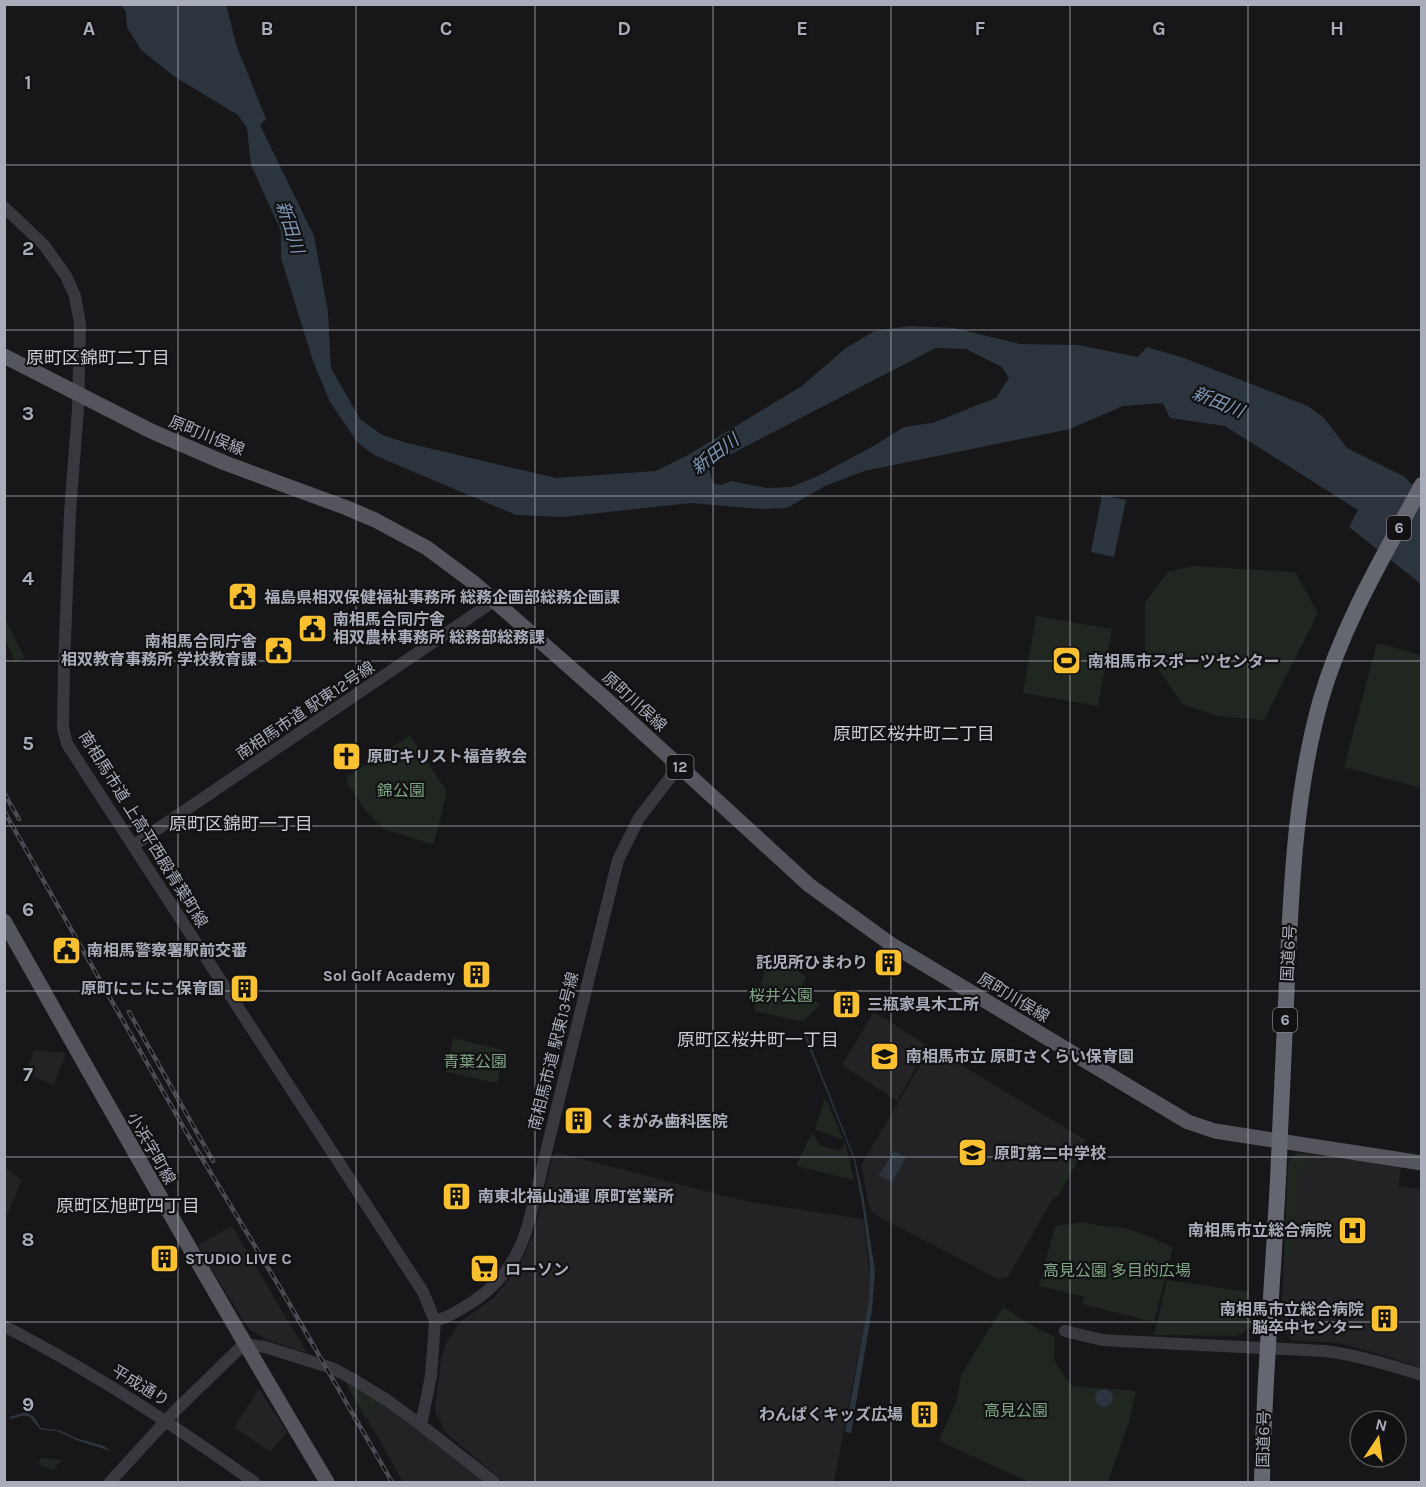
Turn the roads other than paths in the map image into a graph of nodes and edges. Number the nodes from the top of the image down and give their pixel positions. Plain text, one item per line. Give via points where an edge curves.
1 (4, 207) edge
2 (4, 356) edge
3 (79, 395) junction
4 (1422, 485) edge
5 (494, 601) junction
6 (679, 766) junction
7 (134, 845) junction
8 (4, 921) edge
9 (1280, 1142) junction
10 (1422, 1163) edge
11 (435, 1321) junction
12 (4, 1326) edge
13 (1065, 1331) dead end
14 (244, 1344) junction
15 (1268, 1348) junction
16 (1422, 1375) edge
17 (167, 1420) junction
18 (422, 1425) junction
19 (110, 1482) edge
20 (254, 1482) edge
21 (327, 1482) edge
22 (494, 1482) edge
23 (1262, 1482) edge

1 - 3 street, 南相馬市道 上高平西殿青葉町線 via 51,254 75,296 80,324
2 - 3 main road, 原町川俣線 / 12
3 - 5 main road, 原町川俣線 / 12 via 197,452 375,520 427,548
3 - 7 street, 南相馬市道 上高平西殿青葉町線 via 70,512 63,728 67,744
4 - 9 highway, 国道6号 / 6 via 1353,617 1332,667 1312,733 1300,796 1290,906
5 - 6 main road, 原町川俣線 / 12
5 - 7 street, 南相馬市道 駅東12号線
6 - 9 main road, 原町川俣線 / 12 via 809,885 892,945 1188,1122 1215,1131
6 - 11 street, 南相馬市道 駅東13号線 via 639,818 618,860 518,1254 483,1295
7 - 11 street, 南相馬市道 上高平西殿青葉町線 via 423,1292
8 - 14 main road, 小浜字町線
9 - 10 main road, 原町川俣線
9 - 15 highway, 国道6号 / 6
11 - 18 street, 南相馬市道 上高平西殿青葉町線
12 - 17 street, 平成通り
13 - 15 street via 1102,1340
14 - 17 street
14 - 18 street via 266,1347 339,1371
14 - 21 main road, 小浜字町線
15 - 16 street via 1350,1354
15 - 23 highway, 国道6号 / 6
17 - 19 street
17 - 20 street, 平成通り
18 - 22 street

